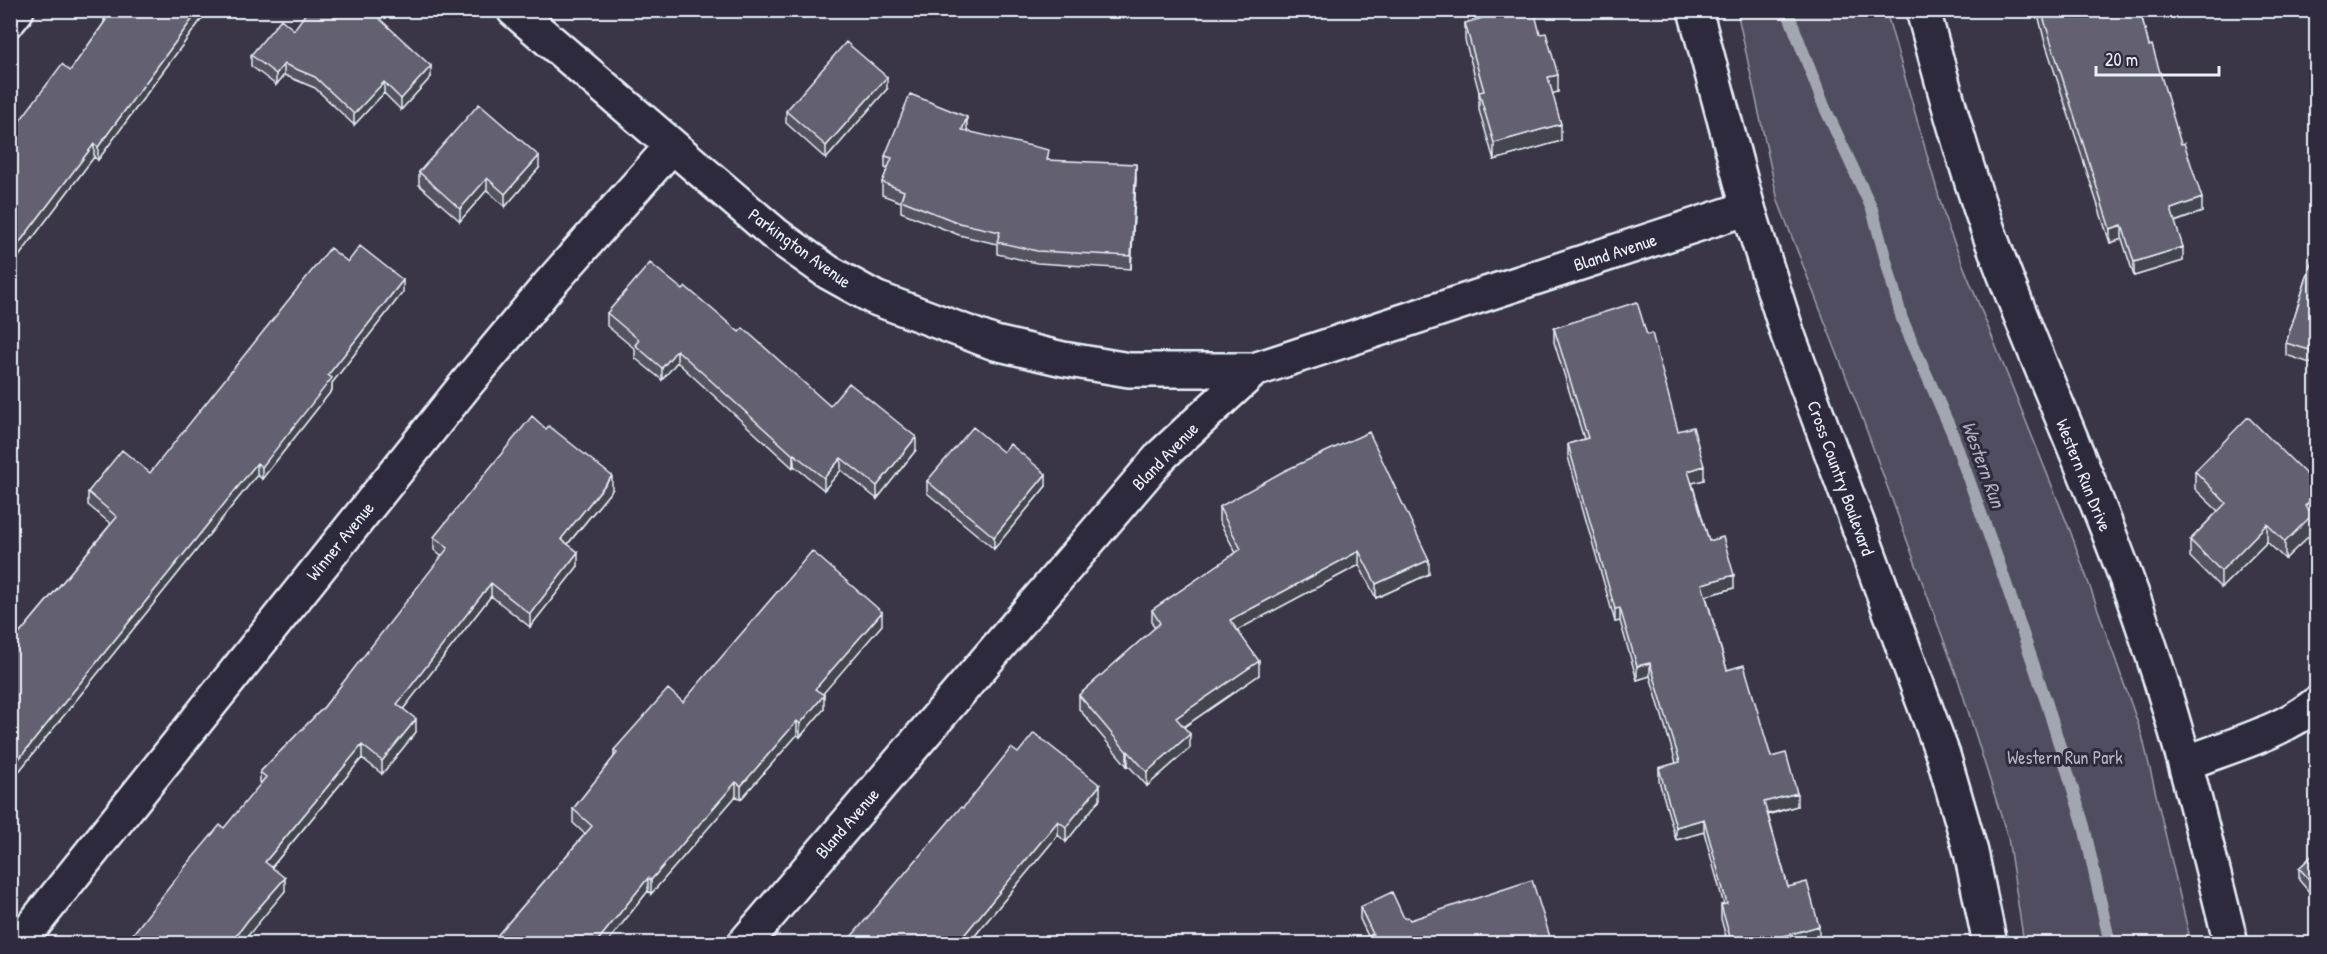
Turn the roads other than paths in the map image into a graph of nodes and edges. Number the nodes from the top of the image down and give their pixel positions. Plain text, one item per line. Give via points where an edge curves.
1 (17, 10) edge
2 (514, 10) edge
3 (1695, 10) edge
4 (1923, 10) edge
5 (10, 19) edge
6 (672, 146) junction
7 (1748, 208) junction
8 (1254, 370) junction
9 (2316, 704) edge
10 (2186, 763) junction
11 (18, 944) edge
12 (744, 944) edge
13 (1990, 944) edge
14 (2231, 944) edge

1 - 5 street
2 - 6 street, Parkington Avenue
3 - 7 street, Cross Country Boulevard
4 - 10 street, Western Run Drive via 1988,231 2106,524 2152,651
6 - 8 street, Parkington Avenue via 776,235 828,272 875,298 928,320 995,343 1129,370
6 - 11 street, Winner Avenue via 467,383
7 - 8 street, Bland Avenue
7 - 13 street, Cross Country Boulevard via 1788,335 1943,755 1971,852
8 - 12 street, Bland Avenue via 1162,455
9 - 10 street via 2263,733
10 - 14 street, Western Run Drive

